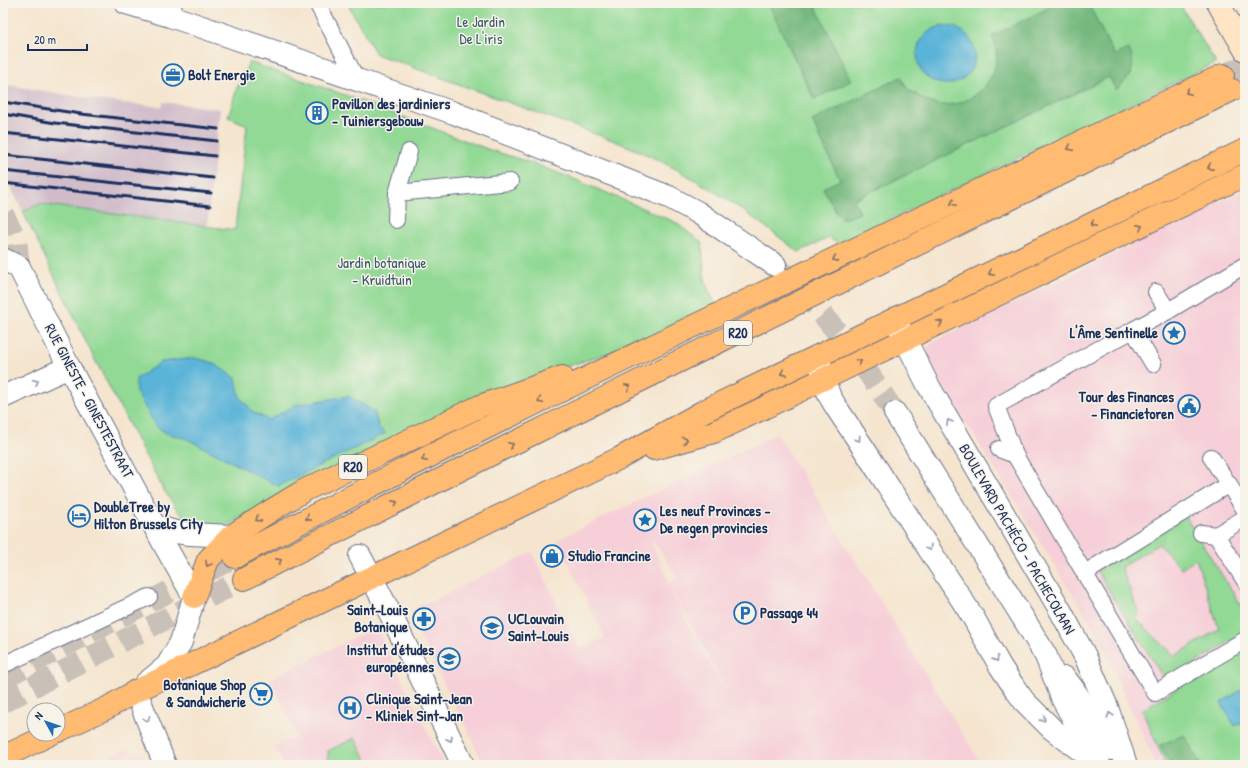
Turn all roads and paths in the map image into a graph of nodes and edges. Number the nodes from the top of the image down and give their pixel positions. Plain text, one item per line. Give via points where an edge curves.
1 (126, 3) edge
2 (317, 3) edge
3 (1218, 3) edge
4 (1245, 50) edge
5 (357, 80) junction
6 (1245, 150) edge
7 (410, 152) dead end
8 (1245, 175) edge
9 (510, 182) dead end
10 (397, 193) junction
11 (396, 220) dead end
12 (11, 263) tunnel mouth
13 (775, 265) tunnel mouth
14 (1245, 265) edge
15 (1158, 292) dead end
16 (1168, 311) junction
17 (895, 319) junction
18 (1133, 330) junction
19 (905, 340) junction
20 (818, 356) junction
21 (1153, 364) dead end
22 (69, 367) junction
23 (824, 379) junction
24 (3, 397) edge
25 (895, 413) tunnel mouth
26 (999, 449) dead end
27 (1015, 455) junction
28 (1211, 457) dead end
29 (620, 458) junction
30 (1229, 484) junction
31 (1245, 510) edge
32 (1245, 518) edge
33 (155, 526) junction
34 (233, 546) junction
35 (360, 556) dead end
36 (1085, 573) junction
37 (371, 578) junction
38 (244, 579) tunnel mouth
39 (1245, 581) edge
40 (149, 597) dead end
41 (194, 597) junction
42 (1245, 640) edge
43 (181, 642) junction
44 (1046, 656) junction
45 (192, 664) junction
46 (3, 665) edge
47 (136, 691) junction
48 (66, 727) edge
49 (34, 742) edge
50 (161, 756) edge
51 (3, 757) edge
52 (463, 765) edge
53 (1099, 765) edge
54 (1123, 765) edge
55 (1126, 765) edge

1 - 5 street
2 - 5 street
3 - 4 main road
5 - 13 street via 454,113 669,197 697,212
6 -> 17 main road
7 - 10 street
19 -> 8 main road
9 - 10 street
10 - 11 street
12 - 22 street, RUE GINESTE - GINESTESTRAAT
14 - 16 street
15 - 16 street
16 - 18 street
17 - 19 street, BOULEVARD PACHÉCO - PACHECOLAAN
17 - 20 main road
18 - 21 street
18 - 27 street via 996,406
23 -> 19 main road
55 -> 19 street, BOULEVARD PACHÉCO - PACHECOLAAN via 1107,707 1085,656 934,397
20 - 23 street
20 -> 29 main road via 704,411
24 -> 22 street
22 - 33 street, RUE GINESTE - GINESTESTRAAT
29 -> 23 main road via 714,432
23 -> 53 street via 836,407 973,617 1000,666 1024,701 1052,729
25 - 44 street
26 - 27 street
27 - 36 street
28 - 30 street
29 - 37 main road
30 - 31 street
30 - 36 street
32 - 39 street via 1209,534
33 - 34 street
33 - 41 street, RUE GINESTE - GINESTESTRAAT
38 -> 34 main road, R20 via 1228,83 650,346 336,503
34 -> 41 main road, R20 via 208,560
35 - 37 street
36 - 42 street via 1155,692 1165,691
37 - 45 main road
37 -> 52 street
40 - 46 street
41 - 43 street
43 - 45 street
43 - 47 street via 167,666
44 - 53 street via 1063,700
44 - 54 street via 1074,690
45 - 47 main road
47 - 48 main road
47 -> 50 street
49 - 51 main road

